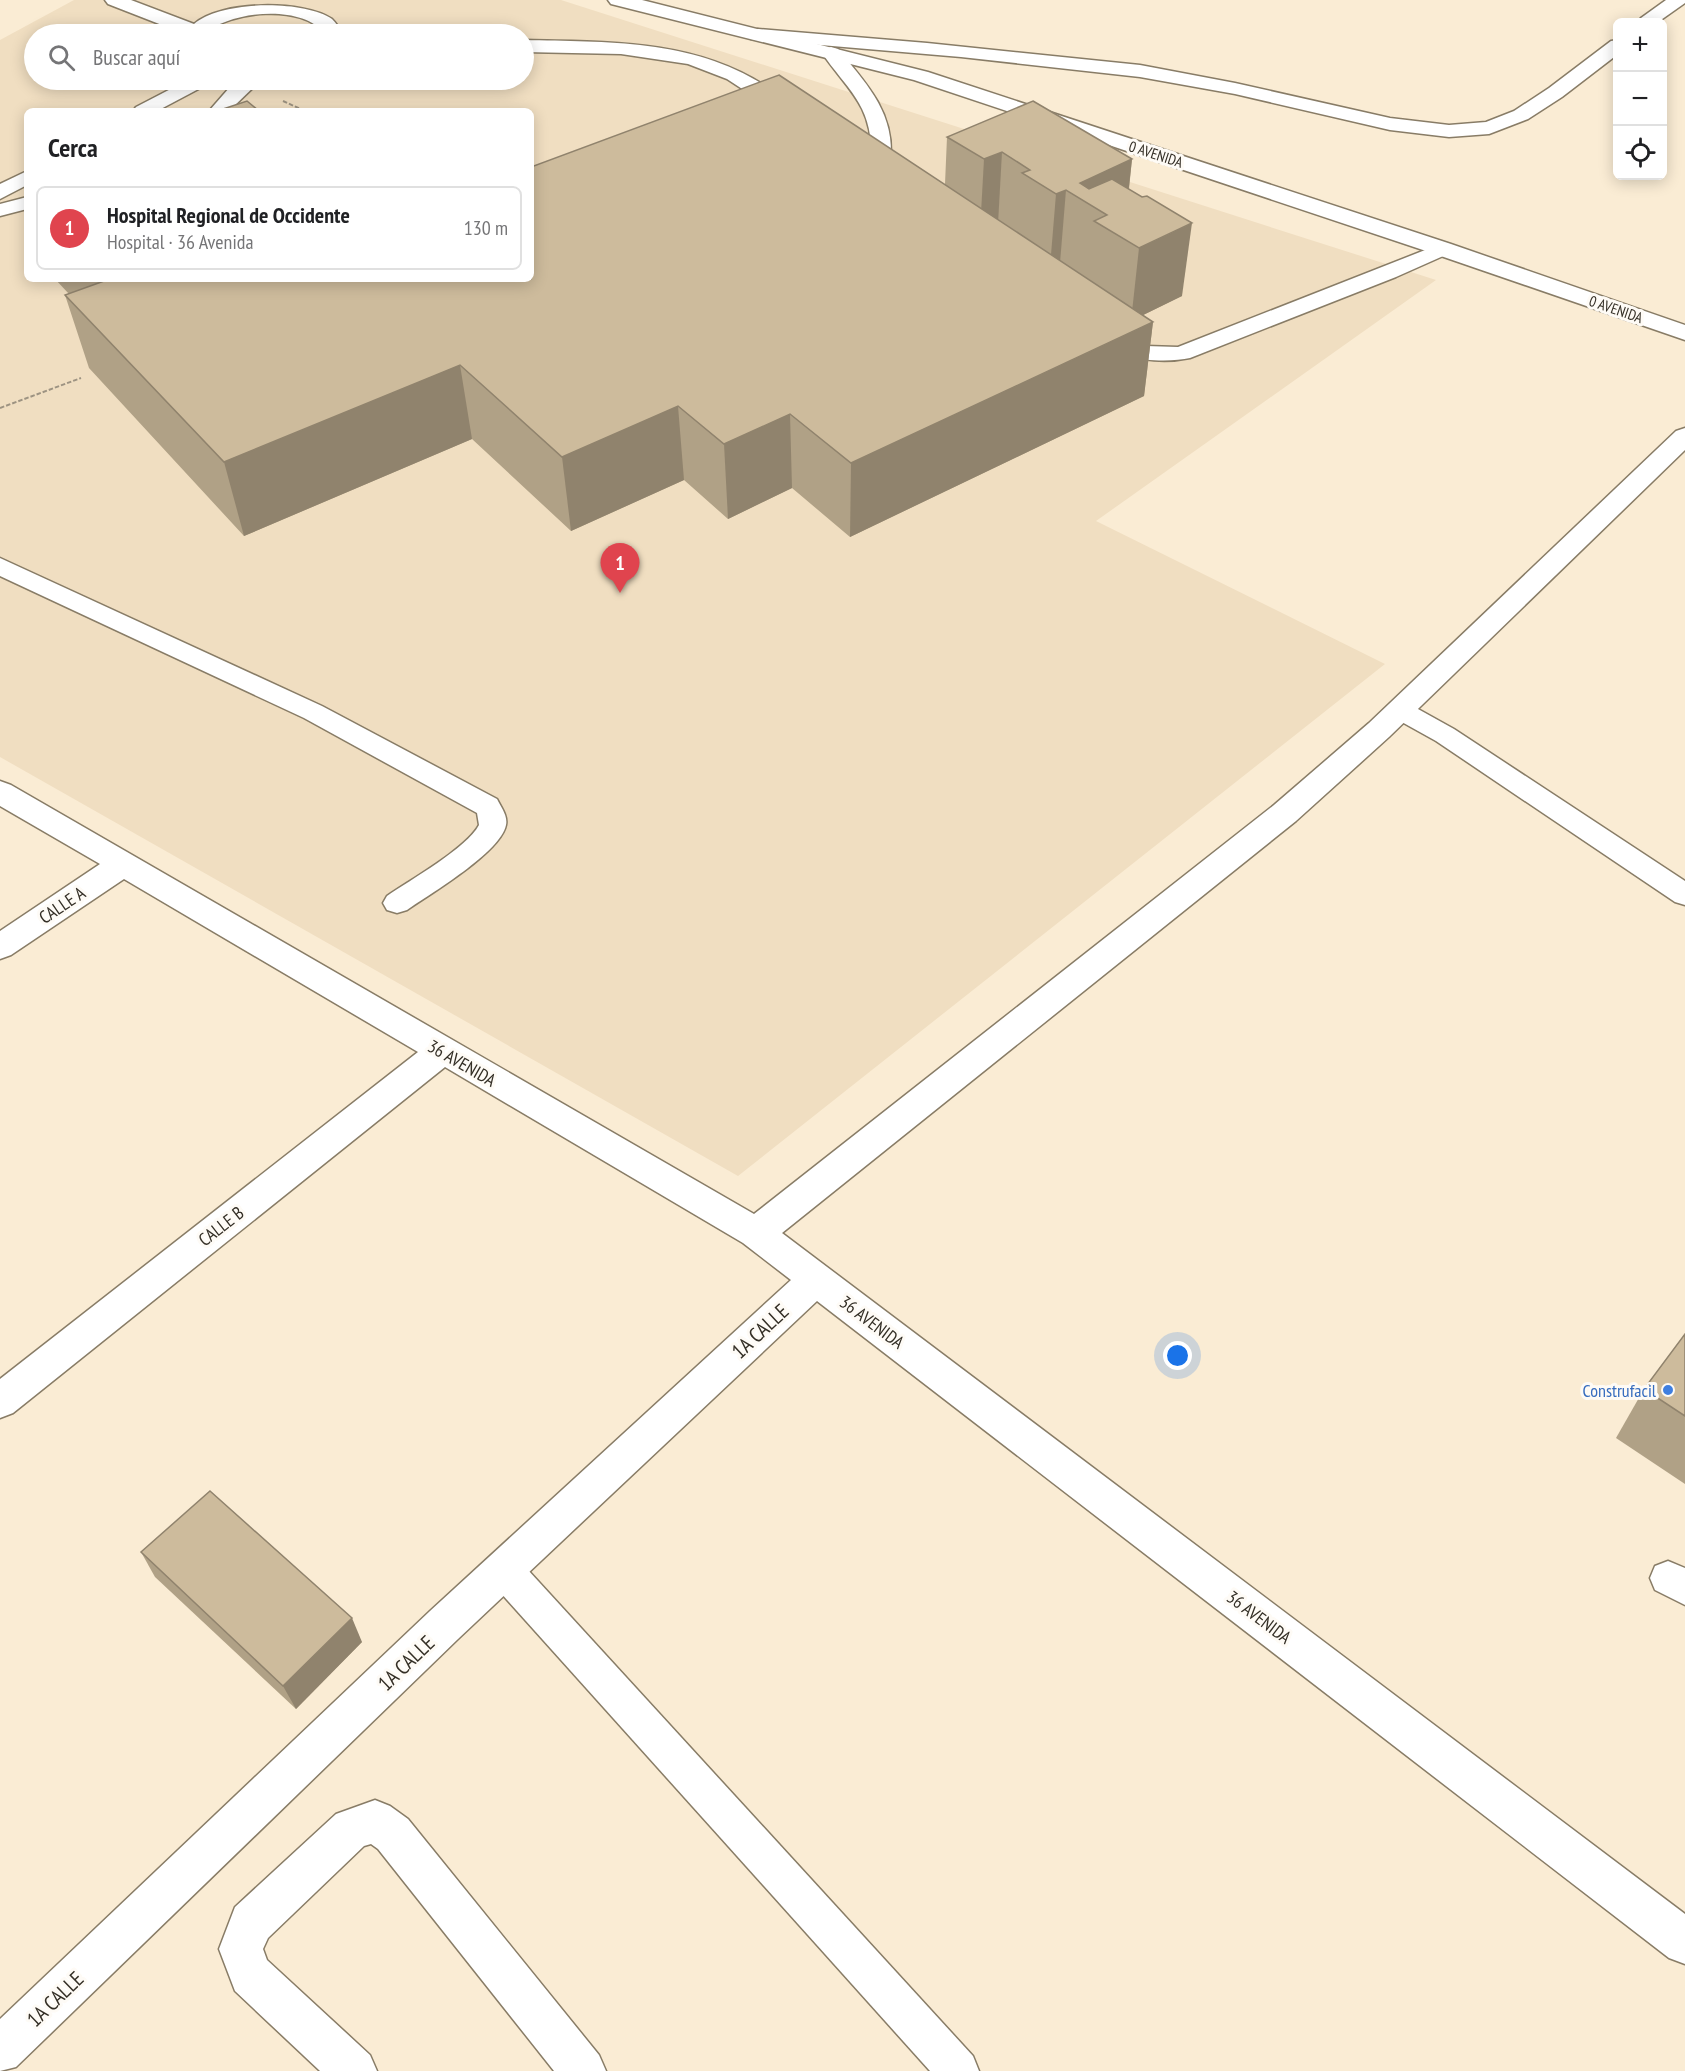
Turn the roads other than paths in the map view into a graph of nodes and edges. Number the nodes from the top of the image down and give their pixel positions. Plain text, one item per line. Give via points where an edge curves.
1 (114, 0) edge
2 (206, 0) edge
3 (618, 0) edge
4 (1678, 0) edge
5 (234, 10) junction
6 (1653, 18) edge
7 (173, 24) edge
8 (207, 24) edge
9 (331, 24) edge
10 (758, 35) junction
11 (534, 46) edge
12 (1613, 48) edge
13 (831, 53) junction
14 (182, 90) edge
15 (240, 90) edge
16 (149, 108) edge
17 (222, 108) edge
18 (794, 116) edge
19 (849, 155) edge
20 (867, 168) junction
21 (24, 179) edge
22 (885, 181) edge
23 (0, 193) edge
24 (24, 203) edge
25 (0, 210) edge
26 (1443, 249) junction
27 (1096, 329) edge
28 (1685, 333) edge
29 (1685, 436) edge
30 (0, 566) edge
31 (1400, 710) junction
32 (0, 792) edge
33 (123, 864) junction
34 (1685, 895) edge
35 (397, 903) dead end
36 (0, 947) edge
37 (442, 1051) junction
38 (756, 1233) junction
39 (816, 1279) junction
40 (0, 1401) edge
41 (504, 1570) junction
42 (1685, 1942) edge
43 (0, 2051) edge
44 (354, 2071) edge
45 (583, 2071) edge
46 (958, 2071) edge

1 - 7 lane
2 - 5 lane
3 - 10 street, 0 AVENIDA
4 - 6 lane
5 - 8 lane
5 - 9 lane via 257,5 304,8 321,14
10 - 12 lane via 1127,69 1395,125 1468,131 1492,127 1527,111
10 - 13 street, 0 AVENIDA
11 - 18 lane via 610,49 687,59 744,81
13 - 20 lane via 877,114 882,129 881,153
13 - 26 street, 0 AVENIDA via 921,76
14 - 16 lane
15 - 17 lane
19 - 20 lane
20 - 22 lane
21 - 23 lane
24 - 25 lane
26 - 27 lane via 1182,353 1158,356 1136,352
26 - 28 street, 0 AVENIDA
29 - 31 street
30 - 35 lane via 313,712 487,806 493,824 482,842
31 - 34 lane via 1445,735
31 - 38 street via 1285,813
32 - 33 street, 36 AVENIDA
33 - 36 street, CALLE A
33 - 37 street, 36 AVENIDA
37 - 38 street, 36 AVENIDA
37 - 40 street, CALLE B
38 - 39 street, 36 AVENIDA
39 - 41 street, 1A CALLE
39 - 42 street, 36 AVENIDA
41 - 43 street, 1A CALLE
41 - 46 lane
44 - 45 street via 251,1975 241,1949 251,1923 351,1829 375,1821 393,1834

